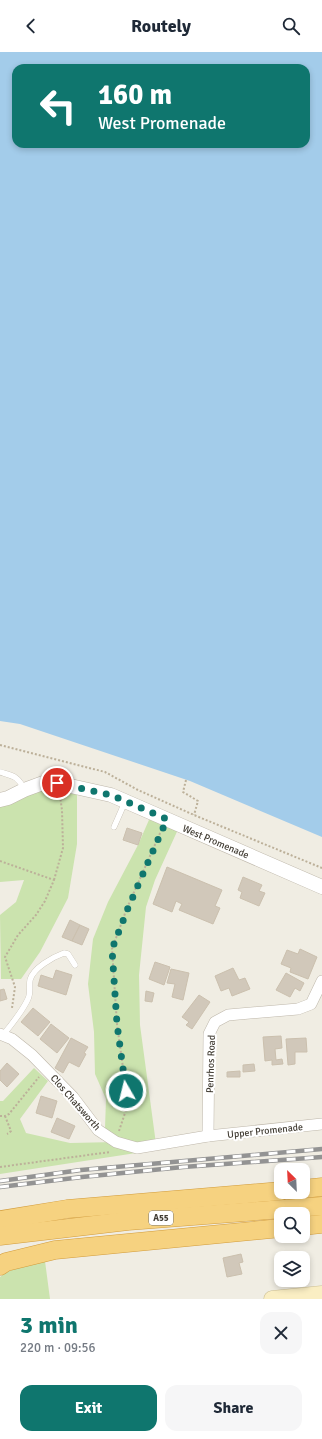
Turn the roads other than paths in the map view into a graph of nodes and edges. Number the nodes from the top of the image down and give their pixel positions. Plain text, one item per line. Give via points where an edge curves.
1 (0, 772) edge
2 (24, 790) junction
3 (0, 800) edge
4 (126, 802) junction
5 (114, 827) dead end
6 (322, 887) edge
7 (75, 965) dead end
8 (322, 981) edge
9 (1, 1035) edge
10 (322, 1124) edge
11 (208, 1136) junction
12 (322, 1187) edge
13 (310, 1188) edge
14 (274, 1192) edge
15 (322, 1206) edge
16 (67, 1209) junction
17 (0, 1217) edge
18 (0, 1220) edge
19 (322, 1224) edge
20 (310, 1225) edge
21 (274, 1229) edge
22 (0, 1236) edge
23 (0, 1266) edge
24 (322, 1294) edge
25 (272, 1299) edge

1 - 2 lane via 16,777
2 - 3 street, West Promenade
2 - 4 street, West Promenade via 43,783 57,783 111,795
4 - 5 lane
4 - 6 street, West Promenade
7 - 9 lane via 68,954 64,953 54,957 35,972 31,979 29,998
8 - 11 street, Penrhos Road via 311,1004 298,1009 228,1015 215,1022 209,1034
9 - 11 street, Clos Chatsworth via 12,1039 32,1055 115,1146 137,1148
10 - 11 street, Upper Promenade
12 - 13 highway
14 - 16 highway, A55
15 - 22 highway, A55 via 128,1221
16 - 17 highway
16 - 18 highway, A55
19 - 20 highway
21 - 23 highway via 55,1250 6,1262
24 - 25 main road

